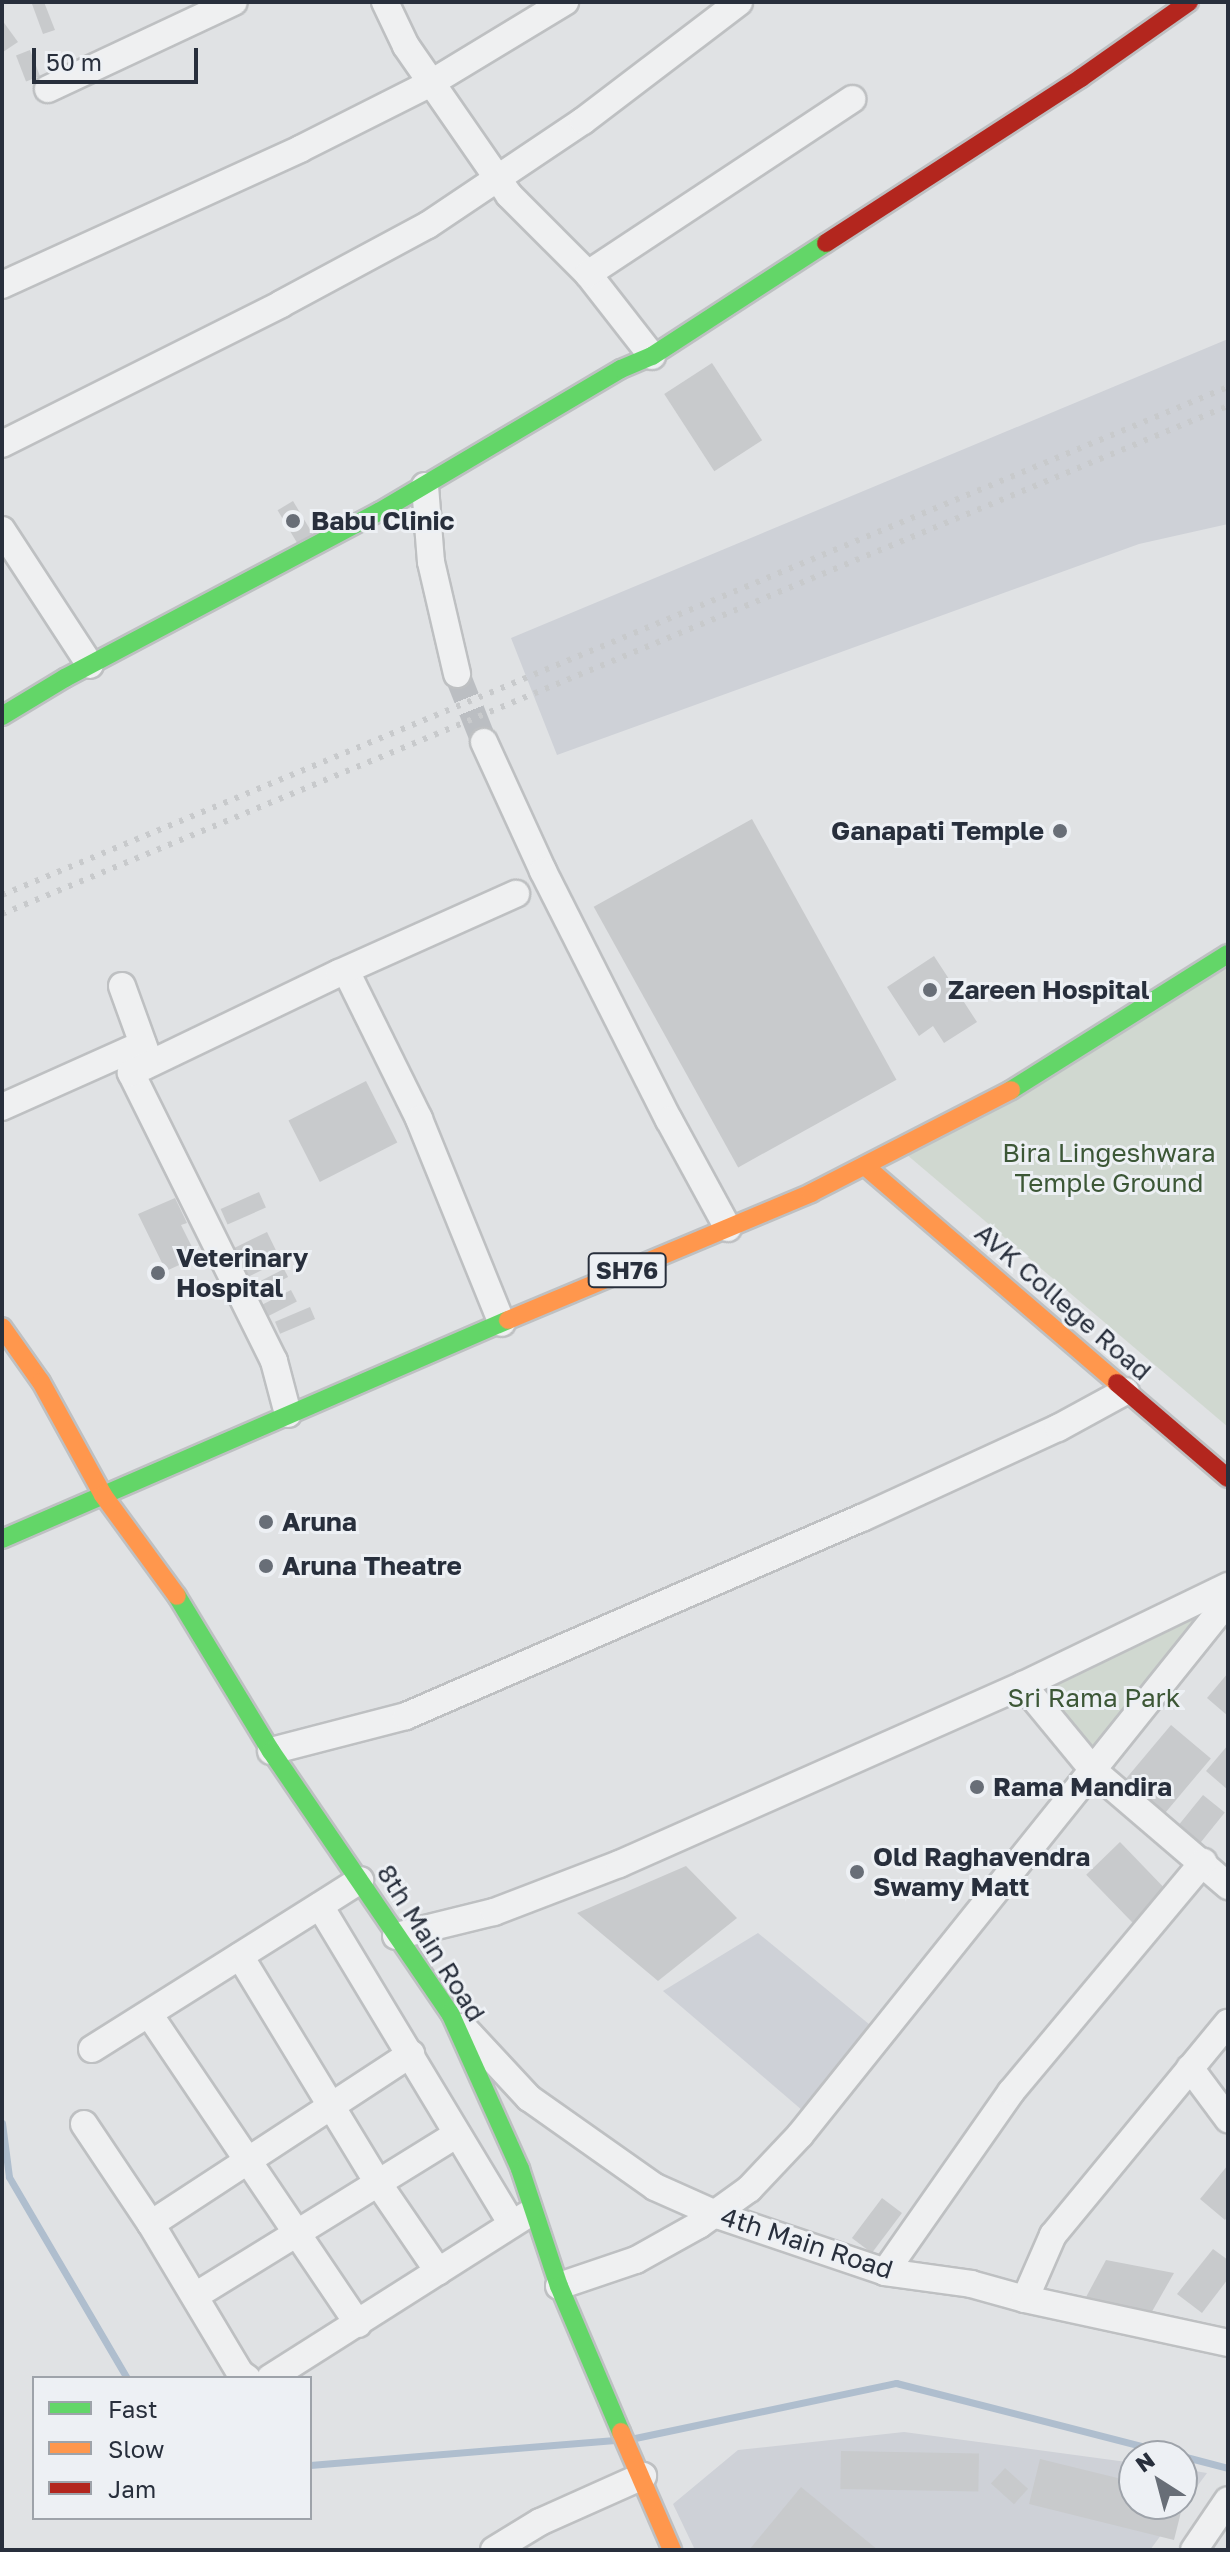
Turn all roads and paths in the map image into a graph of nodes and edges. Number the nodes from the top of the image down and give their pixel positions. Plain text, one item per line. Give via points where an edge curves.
1 (234, 2) edge
2 (385, 2) edge
3 (565, 2) edge
4 (739, 2) edge
5 (1189, 2) edge
6 (431, 83) junction
7 (48, 89) dead end
8 (852, 99) dead end
9 (498, 180) junction
10 (588, 274) junction
11 (2, 285) edge
12 (652, 356) junction
13 (2, 444) edge
14 (425, 486) junction
15 (2, 530) edge
16 (90, 665) junction
17 (457, 674) tunnel mouth
18 (3, 714) edge
19 (484, 742) tunnel mouth
20 (516, 894) dead end
21 (1228, 954) edge
22 (346, 971) junction
23 (122, 986) dead end
24 (146, 1054) junction
25 (2, 1107) edge
26 (865, 1166) junction
27 (728, 1228) junction
28 (502, 1323) junction
29 (2, 1327) edge
30 (1126, 1391) junction
31 (288, 1414) junction
32 (1228, 1478) edge
33 (103, 1495) junction
34 (2, 1539) edge
35 (1228, 1586) edge
36 (1228, 1601) edge
37 (1023, 1685) junction
38 (271, 1751) junction
39 (1094, 1771) junction
40 (1203, 1862) junction
41 (360, 1880) junction
42 (1228, 1886) edge
43 (320, 1906) junction
44 (396, 1936) junction
45 (240, 1956) junction
46 (450, 2013) junction
47 (149, 2014) junction
48 (1228, 2023) edge
49 (92, 2049) dead end
50 (411, 2054) junction
51 (1190, 2068) junction
52 (333, 2105) junction
53 (1228, 2119) edge
54 (84, 2124) dead end
55 (457, 2134) junction
56 (250, 2159) junction
57 (378, 2183) junction
58 (715, 2214) junction
59 (523, 2217) junction
60 (151, 2224) junction
61 (296, 2233) junction
62 (438, 2271) junction
63 (885, 2272) junction
64 (559, 2286) junction
65 (195, 2296) junction
66 (1025, 2299) junction
67 (358, 2324) junction
68 (1228, 2343) edge
69 (244, 2376) edge
70 (273, 2376) edge
71 (643, 2476) junction
72 (1228, 2500) edge
73 (494, 2550) edge
74 (672, 2550) edge
75 (1194, 2550) edge

1 - 7 street
2 - 6 street
3 - 6 street
4 - 9 street
5 - 12 street via 1081,78
6 - 9 street
6 - 11 street
8 - 10 street
9 - 10 street
9 - 13 street via 428,225 281,304
10 - 12 street
12 - 14 street via 621,369
14 - 16 street
14 - 17 street via 431,562
15 - 16 street
16 - 18 street
19 - 27 street via 557,899
20 - 22 street
21 - 26 street, SH76 via 1070,1056
22 - 24 street
22 - 28 street via 419,1119
23 - 24 street
24 - 25 street
24 - 31 street via 131,1073 274,1361
26 - 27 street, SH76
26 - 30 street, AVK College Road
27 - 28 street, SH76
28 - 31 street, SH76
29 - 33 street, 8th Main Road via 41,1382
30 - 32 street, AVK College Road
30 - 38 street via 862,1518 406,1716
31 - 33 street, SH76
33 - 34 street, SH76
33 - 38 street, 8th Main Road via 177,1596
35 - 37 street
36 - 39 street
37 - 39 street
37 - 44 street via 619,1864 494,1912
38 - 41 street, 8th Main Road
39 - 40 street
39 - 58 street via 800,2135 749,2189
40 - 42 street
40 - 63 street via 1011,2092
41 - 43 street
41 - 44 street, 8th Main Road
43 - 45 street
43 - 50 street
44 - 46 street, 8th Main Road
45 - 47 street
45 - 52 street
46 - 58 street, 4th Main Road via 529,2098 655,2187
46 - 59 street, 8th Main Road via 520,2169
47 - 49 street
47 - 56 street
48 - 51 street
50 - 52 street
50 - 55 street
51 - 53 street
51 - 66 street via 1053,2235
52 - 56 street
52 - 57 street
54 - 60 street
55 - 57 street
55 - 59 street
56 - 60 street
56 - 61 street
57 - 61 street
57 - 62 street
58 - 63 street, 4th Main Road
58 - 64 street via 636,2260
59 - 62 street
59 - 64 street, 8th Main Road
60 - 65 street
61 - 65 street
61 - 67 street
62 - 67 street
63 - 66 street, 4th Main Road via 971,2284
64 - 71 street, 8th Main Road
65 - 69 street
66 - 68 street, 4th Main Road
67 - 70 street
71 - 73 street via 540,2522
71 - 74 street, 8th Main Road
72 - 75 street

